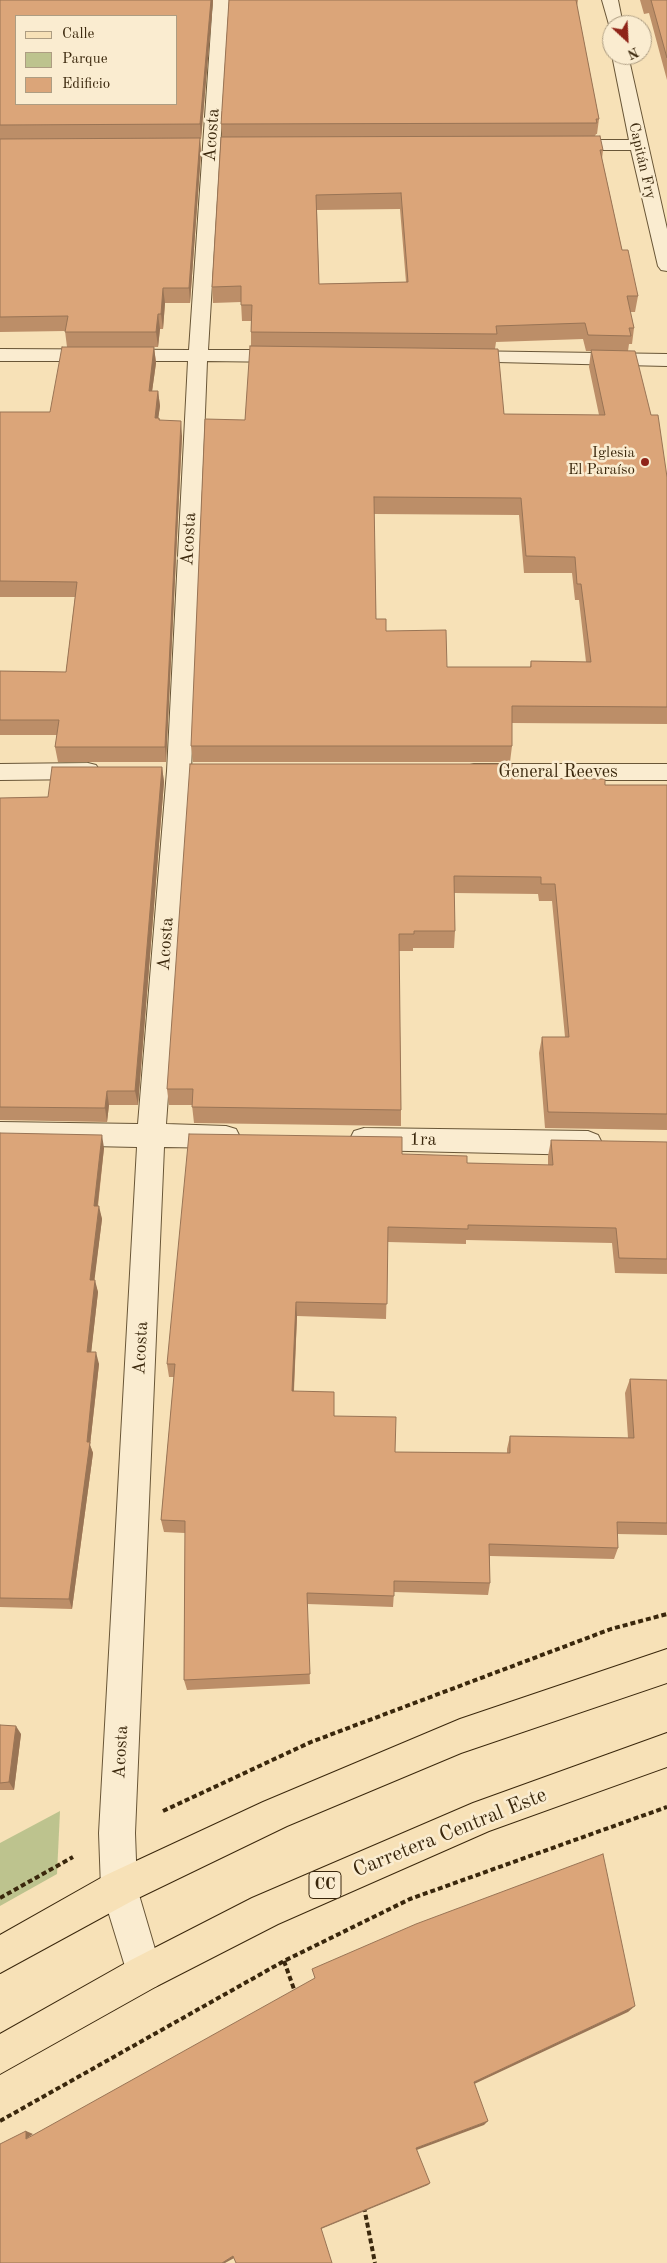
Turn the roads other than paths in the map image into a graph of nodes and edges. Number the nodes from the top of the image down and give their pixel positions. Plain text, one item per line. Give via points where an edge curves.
1 (221, 0) edge
2 (610, 0) edge
3 (613, 15) edge
4 (622, 65) edge
5 (549, 145) edge
6 (638, 145) junction
7 (667, 266) edge
8 (198, 354) junction
9 (0, 355) edge
10 (308, 356) edge
11 (447, 357) edge
12 (667, 360) edge
13 (109, 771) edge
14 (0, 772) edge
15 (448, 772) edge
16 (667, 772) edge
17 (0, 1133) edge
18 (151, 1136) junction
19 (250, 1137) edge
20 (340, 1138) edge
21 (617, 1143) edge
22 (667, 1666) edge
23 (667, 1750) edge
24 (119, 1888) junction
25 (0, 1955) edge
26 (144, 1973) junction
27 (0, 2055) edge

1 - 8 street, Acosta
2 - 3 street
4 - 6 street, Capitán Fry
5 - 6 street
6 - 7 street, Capitán Fry
8 - 9 street
8 - 10 street
8 - 18 street, Acosta via 179,771
11 - 12 street
13 - 14 street
15 - 16 street, General Reeves
17 - 18 street
18 - 19 street
18 - 24 street, Acosta via 117,1833
20 - 21 street, 1ra
22 - 24 main road via 460,1736 275,1814
23 - 26 main road, Carretera Central Este / CC via 485,1815 265,1911
24 - 25 main road
24 - 26 street, Acosta
26 - 27 main road, Carretera Central Este / CC

